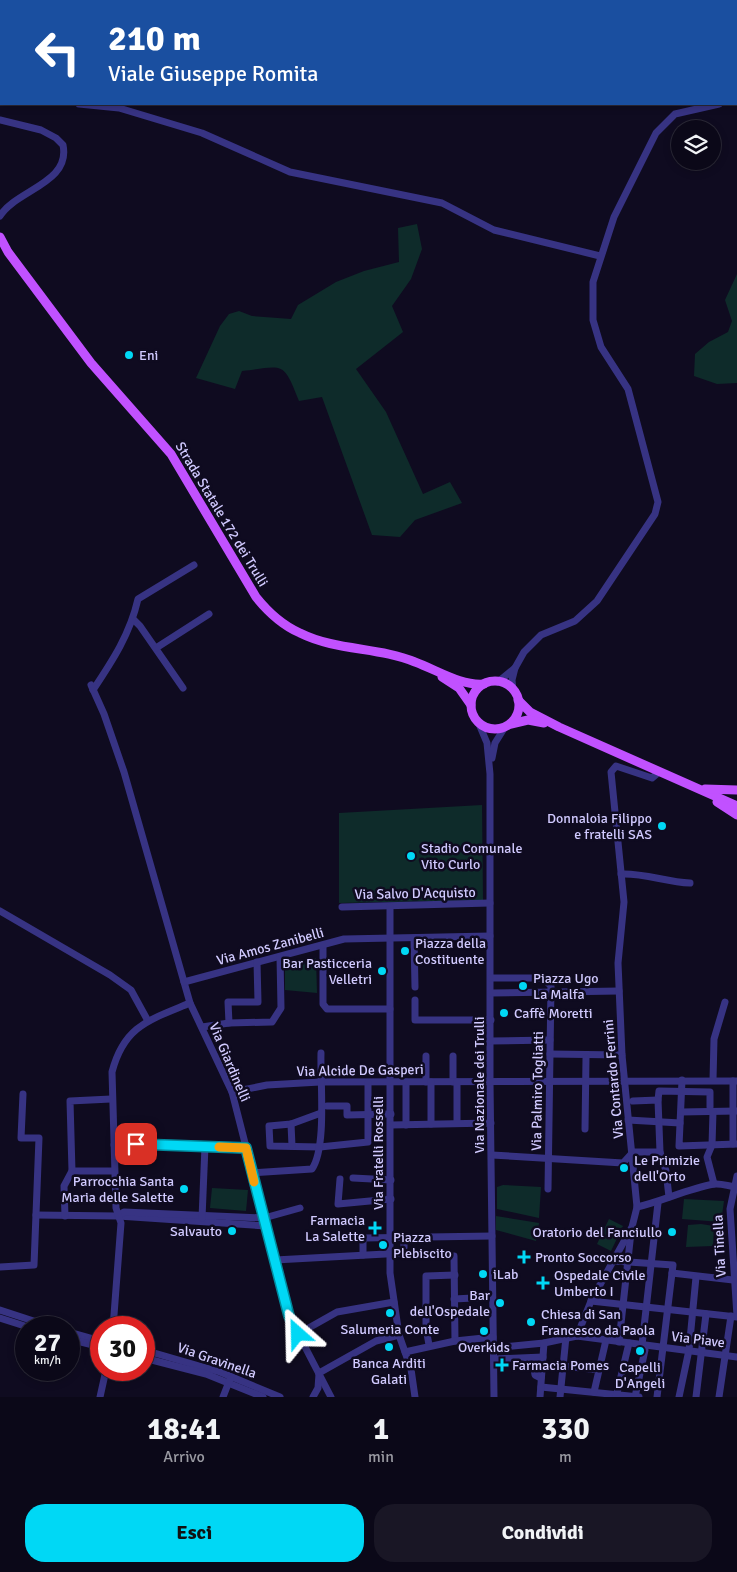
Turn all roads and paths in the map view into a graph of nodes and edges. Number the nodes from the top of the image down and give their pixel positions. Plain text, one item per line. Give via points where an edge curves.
1 (90, 105) edge
2 (714, 105) edge
3 (0, 120) edge
4 (23, 197) junction
5 (0, 208) edge
6 (0, 216) edge
7 (0, 237) edge
8 (4, 250) edge
9 (600, 256) junction
10 (194, 565) dead end
11 (209, 614) dead end
12 (133, 619) junction
13 (156, 648) junction
14 (425, 666) junction
15 (515, 668) junction
16 (498, 682) junction
17 (484, 684) junction
18 (182, 688) dead end
19 (513, 690) junction
20 (518, 700) junction
21 (471, 705) junction
22 (479, 724) junction
23 (507, 726) junction
24 (559, 727) junction
25 (659, 772) junction
26 (490, 774) junction
27 (696, 788) junction
28 (737, 790) edge
29 (737, 806) edge
30 (737, 815) edge
31 (621, 874) junction
32 (690, 883) dead end
33 (490, 903) junction
34 (342, 907) dead end
35 (390, 907) junction
36 (0, 911) edge
37 (490, 936) junction
38 (390, 938) junction
39 (414, 938) junction
40 (323, 946) junction
41 (280, 957) junction
42 (257, 962) junction
43 (491, 978) junction
44 (184, 982) junction
45 (415, 987) dead end
46 (619, 991) junction
47 (551, 992) junction
48 (491, 993) junction
49 (415, 1000) dead end
50 (725, 1002) dead end
51 (190, 1003) junction
52 (390, 1009) junction
53 (491, 1020) junction
54 (148, 1021) junction
55 (228, 1023) junction
56 (202, 1027) junction
57 (550, 1040) junction
58 (490, 1041) junction
59 (321, 1053) dead end
60 (550, 1054) junction
61 (622, 1055) junction
62 (426, 1056) dead end
63 (453, 1056) dead end
64 (586, 1058) dead end
65 (626, 1080) junction
66 (682, 1080) junction
67 (713, 1080) junction
68 (586, 1081) junction
69 (735, 1081) edge
70 (320, 1082) junction
71 (390, 1082) junction
72 (406, 1082) junction
73 (428, 1082) junction
74 (455, 1082) junction
75 (490, 1082) junction
76 (550, 1082) junction
77 (368, 1083) junction
78 (682, 1091) junction
79 (232, 1092) junction
80 (22, 1094) dead end
81 (111, 1099) junction
82 (658, 1100) junction
83 (633, 1101) dead end
84 (328, 1106) dead end
85 (711, 1109) junction
86 (681, 1112) junction
87 (735, 1112) edge
88 (321, 1113) junction
89 (390, 1114) junction
90 (368, 1115) junction
91 (628, 1120) junction
92 (491, 1122) junction
93 (659, 1122) junction
94 (680, 1123) junction
95 (292, 1124) junction
96 (431, 1124) junction
97 (457, 1124) junction
98 (391, 1125) junction
99 (406, 1125) junction
100 (585, 1129) dead end
101 (712, 1144) junction
102 (735, 1144) edge
103 (114, 1145) junction
104 (205, 1146) junction
105 (292, 1146) junction
106 (320, 1147) junction
107 (246, 1148) junction
108 (633, 1152) junction
109 (660, 1152) junction
110 (492, 1155) junction
111 (548, 1158) junction
112 (72, 1171) junction
113 (114, 1171) junction
114 (252, 1173) junction
115 (737, 1176) edge
116 (353, 1178) dead end
117 (340, 1179) dead end
118 (391, 1180) junction
119 (714, 1184) junction
120 (735, 1187) edge
121 (548, 1190) dead end
122 (669, 1197) junction
123 (390, 1199) junction
124 (658, 1203) junction
125 (637, 1207) junction
126 (300, 1208) dead end
127 (36, 1215) junction
128 (65, 1216) junction
129 (118, 1216) junction
130 (202, 1219) junction
131 (265, 1222) junction
132 (632, 1227) junction
133 (734, 1232) edge
134 (492, 1236) junction
135 (390, 1238) junction
136 (404, 1238) junction
137 (390, 1254) junction
138 (363, 1255) junction
139 (454, 1256) dead end
140 (275, 1260) junction
141 (628, 1261) junction
142 (614, 1262) junction
143 (650, 1263) junction
144 (0, 1267) edge
145 (672, 1273) junction
146 (455, 1275) junction
147 (696, 1277) junction
148 (733, 1280) junction
149 (492, 1297) junction
150 (454, 1298) junction
151 (591, 1301) junction
152 (394, 1302) junction
153 (623, 1305) junction
154 (646, 1308) junction
155 (0, 1310) edge
156 (668, 1310) junction
157 (692, 1313) junction
158 (706, 1314) junction
159 (18, 1316) edge
160 (114, 1316) edge
161 (735, 1316) edge
162 (0, 1318) edge
163 (15, 1323) edge
164 (298, 1334) junction
165 (399, 1335) junction
166 (578, 1336) junction
167 (493, 1337) junction
168 (566, 1337) junction
169 (606, 1340) junction
170 (455, 1341) junction
171 (619, 1342) junction
172 (544, 1343) junction
173 (629, 1343) junction
174 (642, 1344) junction
175 (429, 1345) junction
176 (663, 1347) junction
177 (493, 1348) junction
178 (689, 1350) junction
179 (405, 1352) junction
180 (702, 1352) junction
181 (155, 1354) edge
182 (725, 1355) junction
183 (737, 1356) edge
184 (543, 1357) junction
185 (532, 1358) junction
186 (494, 1360) junction
187 (155, 1361) edge
188 (563, 1366) junction
189 (599, 1370) junction
190 (319, 1373) junction
191 (541, 1378) junction
192 (230, 1379) junction
193 (104, 1381) edge
194 (541, 1387) junction
195 (560, 1393) edge
196 (591, 1393) edge
197 (249, 1394) edge
198 (579, 1394) edge
199 (616, 1396) edge
200 (100, 1397) edge
201 (223, 1397) edge
202 (263, 1397) edge
203 (280, 1397) edge
204 (312, 1397) edge
205 (331, 1397) edge
206 (416, 1397) edge
207 (494, 1397) edge
208 (540, 1397) edge
209 (635, 1397) edge
210 (639, 1397) edge
211 (657, 1397) edge
212 (679, 1397) edge
213 (696, 1397) edge
214 (719, 1397) edge

1 - 9 street via 119,108 202,133 290,172 442,202 494,230
2 - 9 street via 674,114 656,133 614,217
3 - 4 street via 41,130 63,145 64,160 60,167
4 - 5 street
4 - 6 street
7 - 8 main road, Strada Statale 172 dei Trulli
8 - 14 main road, Strada Statale 172 dei Trulli via 91,362 171,454 256,597 268,611 300,634
9 - 15 street via 593,282 594,320 601,347 628,389 658,502 655,514 597,601 575,621 540,635
10 - 12 street via 138,598
11 - 13 street
12 - 13 street
12 - 44 street, Via Giardinelli via 118,653 92,688 124,772
13 - 18 street
14 - 17 main road, Strada Statale 172 dei Trulli via 468,683
14 - 21 main road, Strada Statale 172 dei Trulli via 460,688
15 - 16 street
15 - 19 street
16 - 17 main road, Strada Statale 172 dei Trulli
16 - 19 main road
17 - 21 main road via 476,690
19 - 20 main road
20 - 23 main road via 516,716
20 - 24 main road via 530,712
21 - 22 main road, Strada Statale 172 dei Trulli
22 - 23 main road via 489,729
22 - 26 street, Via Nazionale dei Trulli via 487,743
23 - 24 main road via 528,720
23 - 26 street, Via Nazionale dei Trulli via 495,743
24 - 25 main road
25 - 27 main road
25 - 31 street, Via Contardo Ferrini via 652,778 621,766 612,768
26 - 33 street, Via Nazionale dei Trulli
27 - 28 main road
27 - 29 main road
27 - 30 main road
31 - 32 street via 640,873
31 - 46 street, Via Contardo Ferrini via 624,902 618,963
33 - 35 street, Via Salvo D'Acquisto
33 - 37 street, Via Nazionale dei Trulli
34 - 35 street, Via Salvo D'Acquisto
35 - 38 street, Via Fratelli Rosselli
36 - 54 street via 131,990
37 - 39 street
37 - 43 street, Via Nazionale dei Trulli
38 - 39 street
38 - 40 street, Via Amos Zanibelli via 344,939
38 - 52 street, Via Fratelli Rosselli
39 - 45 street
40 - 41 street, Via Amos Zanibelli
40 - 52 street via 323,1004 327,1008
41 - 42 street, Via Amos Zanibelli
41 - 55 street via 282,993 278,1016 264,1024
42 - 44 street, Via Amos Zanibelli
42 - 55 street via 258,1002 228,1002
43 - 47 street via 543,978 549,982
43 - 48 street, Via Nazionale dei Trulli
44 - 51 street, Via Giardinelli
46 - 47 street
46 - 61 street, Via Contardo Ferrini
47 - 48 street
47 - 57 street, Via Palmiro Togliatti
48 - 53 street, Via Nazionale dei Trulli
49 - 53 street via 415,1020
50 - 67 street via 714,1039
51 - 54 street
51 - 56 street, Via Giardinelli
52 - 71 street, Via Fratelli Rosselli
53 - 58 street, Via Nazionale dei Trulli
54 - 81 street via 131,1033 117,1052
55 - 56 street
56 - 79 street, Via Giardinelli
57 - 58 street
57 - 60 street, Via Palmiro Togliatti
58 - 75 street, Via Nazionale dei Trulli
59 - 70 street
60 - 61 street
60 - 76 street, Via Palmiro Togliatti
61 - 65 street, Via Contardo Ferrini
62 - 73 street
63 - 74 street
64 - 68 street
65 - 66 street, Via Alcide De Gasperi
65 - 68 street, Via Alcide De Gasperi
65 - 91 street, Via Contardo Ferrini
66 - 67 street, Via Alcide De Gasperi
66 - 78 street
67 - 69 street, Via Alcide De Gasperi
68 - 76 street, Via Alcide De Gasperi
68 - 100 street
69 - 87 street
70 - 77 street, Via Alcide De Gasperi
70 - 79 street, Via Alcide De Gasperi via 267,1085
70 - 88 street
71 - 72 street, Via Alcide De Gasperi
71 - 77 street, Via Alcide De Gasperi
71 - 89 street, Via Fratelli Rosselli
72 - 73 street, Via Alcide De Gasperi
72 - 99 street
73 - 74 street, Via Alcide De Gasperi
73 - 96 street
74 - 75 street, Via Alcide De Gasperi
74 - 97 street
75 - 76 street, Via Alcide De Gasperi
75 - 92 street, Via Nazionale dei Trulli
76 - 111 street, Via Palmiro Togliatti
77 - 90 street
78 - 82 street via 659,1091
78 - 85 street via 710,1092
78 - 86 street
79 - 107 street, Via Giardinelli
80 - 127 street via 21,1138 39,1138
81 - 103 street
81 - 112 street via 70,1101
82 - 83 street
82 - 93 street
84 - 90 street via 347,1106 347,1115
85 - 86 street
85 - 87 street
85 - 101 street
86 - 94 street
87 - 102 street
88 - 95 street
88 - 106 street
89 - 90 street
89 - 98 street, Via Fratelli Rosselli
90 - 106 street via 368,1142
91 - 93 street
91 - 108 street, Via Contardo Ferrini
92 - 97 street
92 - 110 street, Via Nazionale dei Trulli
93 - 94 street
93 - 109 street
94 - 101 street via 679,1146
95 - 105 street
95 - 105 street via 269,1126 270,1146
96 - 97 street
96 - 99 street
98 - 99 street
98 - 118 street, Via Fratelli Rosselli
101 - 102 street
101 - 119 street via 707,1157
103 - 104 street
103 - 113 street
104 - 107 street
104 - 130 street
105 - 106 street
106 - 114 street via 312,1168
107 - 114 street, Via Giardinelli
108 - 109 street
108 - 111 street via 623,1163
108 - 125 street, Via Contardo Ferrini
109 - 122 street
110 - 111 street
110 - 134 street, Via Nazionale dei Trulli
111 - 121 street, Via Palmiro Togliatti
112 - 113 street
112 - 128 street via 64,1186
113 - 129 street
114 - 131 street, Via Giardinelli
115 - 120 street, Via Tinella
116 - 118 street
117 - 123 street via 338,1204
118 - 123 street, Via Fratelli Rosselli
119 - 120 street
119 - 122 street
120 - 133 street, Via Tinella via 730,1209
122 - 124 street
123 - 135 street, Via Fratelli Rosselli
124 - 125 street
124 - 143 street
125 - 132 street, Via Contardo Ferrini
126 - 131 street
127 - 128 street
127 - 144 street via 34,1265
128 - 129 street
129 - 130 street
129 - 160 street via 122,1223
130 - 131 street
131 - 140 street, Via Giardinelli
132 - 141 street
132 - 142 street, Via Contardo Ferrini
133 - 148 street, Via Tinella
134 - 136 street
134 - 149 street, Via Nazionale dei Trulli
135 - 136 street
135 - 137 street, Via Fratelli Rosselli
135 - 138 street via 363,1238
136 - 137 street via 404,1254
137 - 138 street
137 - 152 street, Via Fratelli Rosselli
138 - 140 street
139 - 146 street
140 - 164 street, Via Giardinelli via 289,1316
141 - 142 street
141 - 143 street
141 - 153 street
142 - 151 street, Via Contardo Ferrini
143 - 145 street via 673,1265
143 - 154 street
145 - 147 street
145 - 156 street
146 - 150 street
146 - 175 street via 426,1276
147 - 148 street
147 - 157 street
148 - 161 street, Via Tinella
149 - 150 street
149 - 167 street, Via Nazionale dei Trulli
150 - 170 street
151 - 153 street
151 - 166 street, Via Contardo Ferrini
152 - 164 street via 337,1312
152 - 165 street, Via Fratelli Rosselli
153 - 154 street
153 - 171 street
154 - 156 street
154 - 174 street
155 - 159 street
156 - 157 street
156 - 176 street
157 - 158 street
157 - 178 street
158 - 161 street
158 - 180 street
161 - 182 street, Via Tinella
162 - 163 street
164 - 190 street, Via Giardinelli
165 - 179 street, Via Fratelli Rosselli
165 - 190 street via 376,1341
166 - 168 street, Via Piave
166 - 169 street, Via Piave
167 - 170 street
167 - 177 street, Via Nazionale dei Trulli
168 - 172 street, Via Piave
168 - 188 street
169 - 171 street, Via Piave
169 - 189 street
170 - 175 street
171 - 173 street, Via Piave
172 - 177 street, Via Piave
172 - 184 street
173 - 174 street, Via Piave
173 - 199 street
174 - 176 street, Via Piave
174 - 209 street via 645,1350
175 - 179 street
176 - 178 street, Via Piave
176 - 211 street
177 - 186 street, Via Nazionale dei Trulli
178 - 180 street, Via Piave
178 - 212 street
179 - 206 street, Via Fratelli Rosselli
180 - 182 street, Via Piave
180 - 213 street
181 - 192 street, Via Gravinella
182 - 183 street, Via Piave
182 - 214 street, Via Tinella
184 - 185 street
184 - 191 street
185 - 186 street
185 - 191 street via 535,1375
186 - 207 street, Via Nazionale dei Trulli
187 - 192 street, Via Gravinella
188 - 189 street
188 - 195 street
189 - 196 street
190 - 204 street via 318,1388
190 - 205 street, Via Giardinelli
191 - 194 street
192 - 197 street, Via Gravinella
192 - 201 street
192 - 203 street, Via Gravinella
193 - 200 street
194 - 195 street
194 - 208 street
195 - 198 street
196 - 198 street
196 - 199 street
197 - 202 street, Via Gravinella
199 - 209 street
209 - 210 street

